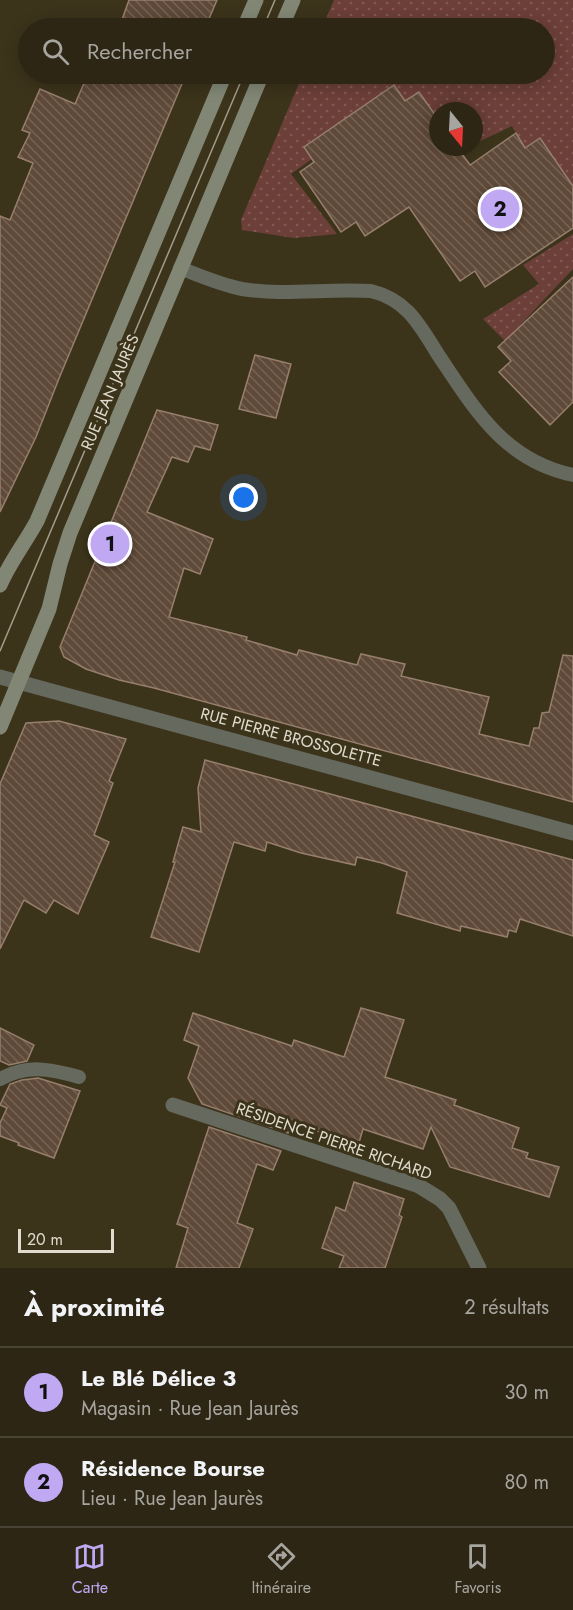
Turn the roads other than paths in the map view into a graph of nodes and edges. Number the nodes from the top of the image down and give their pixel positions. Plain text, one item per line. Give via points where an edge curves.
1 (256, 0) edge
2 (293, 0) edge
3 (248, 18) edge
4 (285, 18) edge
5 (221, 84) edge
6 (258, 84) edge
7 (180, 268) junction
8 (573, 475) edge
9 (0, 585) edge
10 (0, 677) edge
11 (19, 683) junction
12 (0, 727) edge
13 (573, 833) edge
14 (79, 1077) dead end
15 (0, 1079) edge
16 (173, 1105) dead end
17 (479, 1268) edge

1 - 3 main road
2 - 4 main road
5 - 9 main road, RUE JEAN JAURÈS via 37,521
6 - 7 main road, RUE JEAN JAURÈS
7 - 8 lane via 231,286 260,291 360,291 394,300 411,314 466,396 514,450 540,465
7 - 11 main road, RUE JEAN JAURÈS via 66,544 49,609
10 - 11 street, RUE PIERRE BROSSOLETTE
11 - 12 main road, RUE JEAN JAURÈS
11 - 13 street, RUE PIERRE BROSSOLETTE
14 - 15 lane via 38,1069
16 - 17 street, RÉSIDENCE PIERRE RICHARD via 431,1192 449,1208

